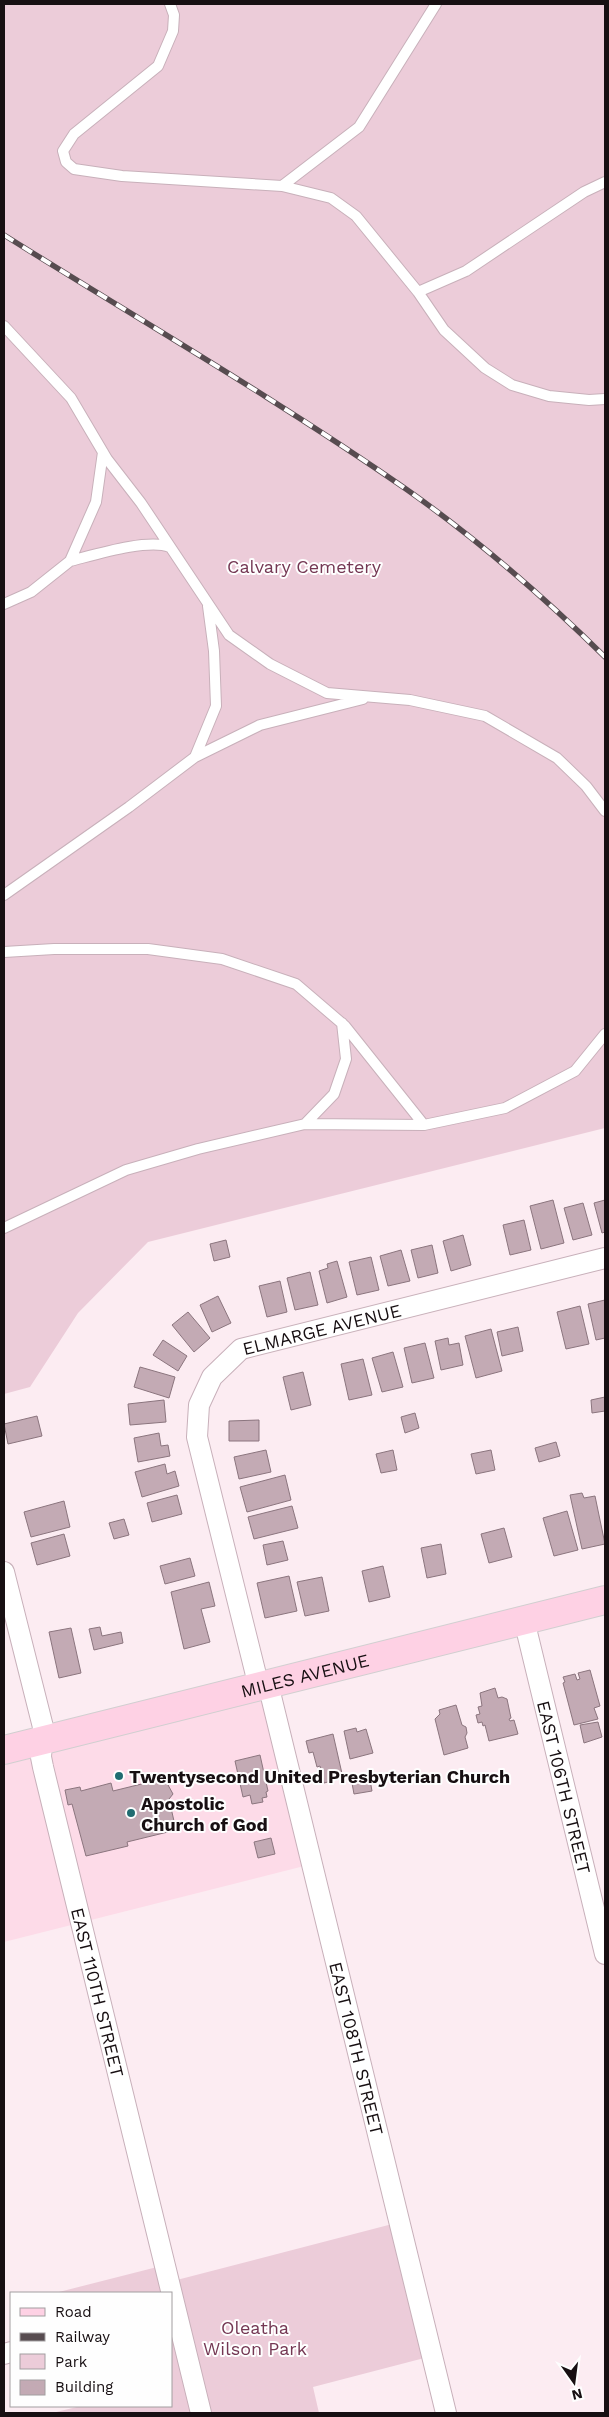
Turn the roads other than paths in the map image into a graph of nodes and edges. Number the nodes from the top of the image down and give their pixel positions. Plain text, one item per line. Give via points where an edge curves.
1 (170, 4) edge
2 (436, 4) edge
3 (605, 182) edge
4 (282, 186) junction
5 (418, 292) junction
6 (4, 326) edge
7 (605, 399) edge
8 (103, 452) junction
9 (170, 547) junction
10 (70, 561) junction
11 (4, 604) edge
12 (208, 604) junction
13 (373, 697) junction
14 (195, 758) junction
15 (605, 811) edge
16 (4, 895) edge
17 (4, 952) edge
18 (342, 1023) junction
19 (605, 1034) edge
20 (305, 1124) junction
21 (424, 1125) junction
22 (4, 1228) edge
23 (605, 1258) edge
24 (4, 1572) edge
25 (605, 1600) edge
26 (524, 1620) junction
27 (263, 1685) junction
28 (42, 1740) junction
29 (4, 1750) edge
30 (605, 1954) edge
31 (171, 2292) edge
32 (172, 2294) edge
33 (201, 2413) edge
34 (446, 2413) edge

1 - 4 lane via 174,15 173,31 158,66 74,134 62,151 66,162 74,169 122,176
2 - 4 lane via 359,127
3 - 5 lane via 584,192 466,271
4 - 5 lane via 331,198 356,216
5 - 7 lane via 444,330 485,368 512,385 549,396
6 - 8 lane via 71,398
8 - 9 lane
8 - 10 lane via 96,502
9 - 10 lane via 162,544 115,550
9 - 12 lane
10 - 11 lane via 31,592
12 - 13 lane via 229,635 270,664 328,693
12 - 14 lane via 216,706
13 - 14 lane via 260,725
13 - 15 lane via 410,700 485,716 557,758 586,786
14 - 16 lane
17 - 18 lane via 148,949 222,959 296,984
18 - 20 lane via 346,1059 334,1094
18 - 21 lane
19 - 21 lane via 575,1071 505,1108
20 - 21 lane
20 - 22 lane via 126,1170
23 - 27 street, ELMARGE AVENUE via 241,1349 212,1377 199,1405 196,1437
24 - 28 street, EAST 110TH STREET via 43,1727
25 - 26 main road, MILES AVENUE
26 - 27 main road, MILES AVENUE
26 - 30 street, EAST 106TH STREET
27 - 28 main road, MILES AVENUE
27 - 34 street, EAST 108TH STREET
28 - 29 main road, MILES AVENUE
28 - 31 street, EAST 110TH STREET via 40,1757
32 - 33 street, EAST 110TH STREET

